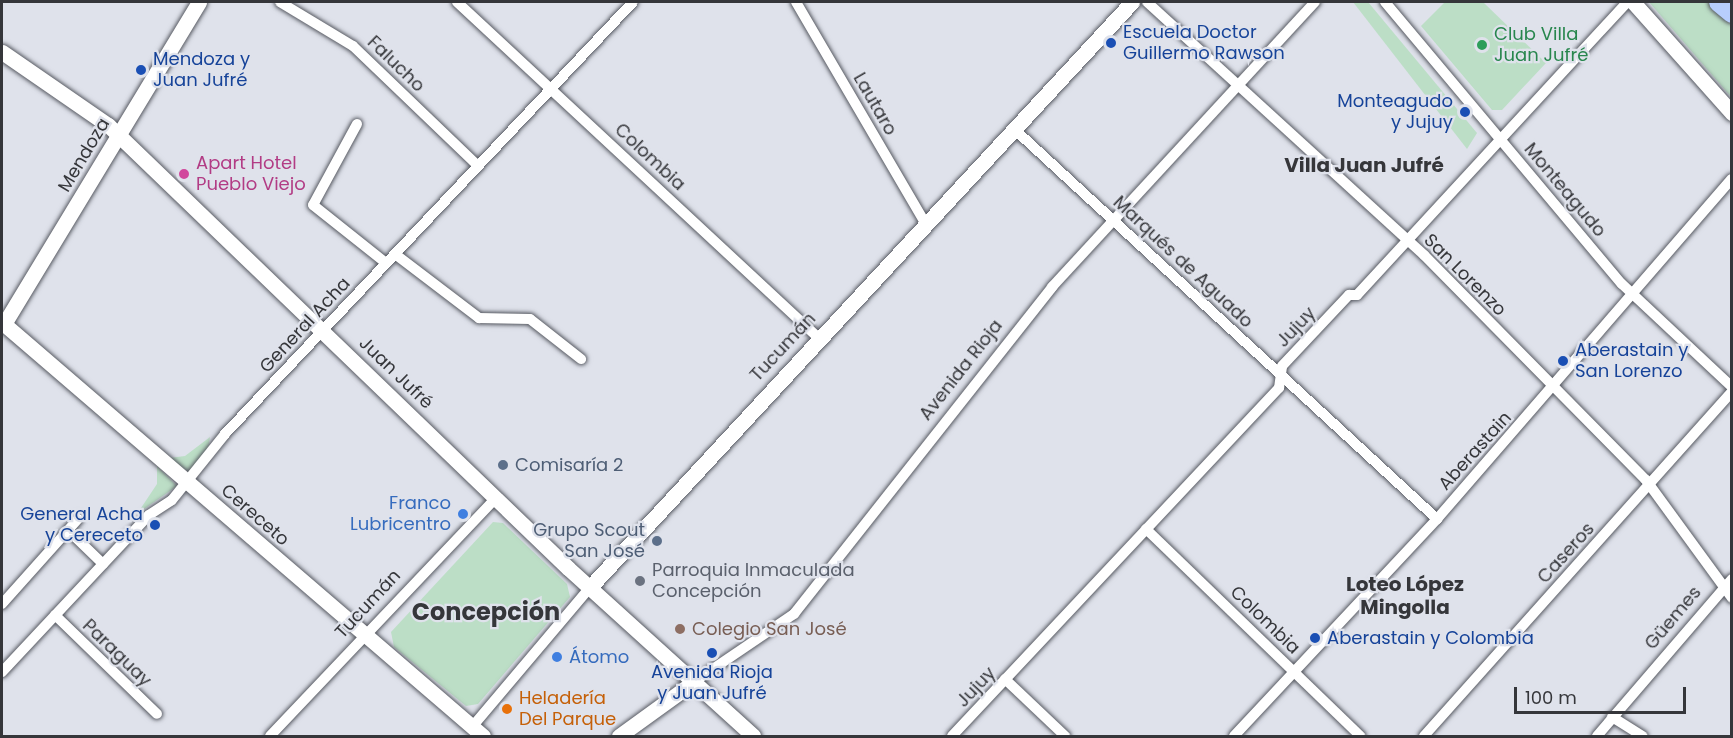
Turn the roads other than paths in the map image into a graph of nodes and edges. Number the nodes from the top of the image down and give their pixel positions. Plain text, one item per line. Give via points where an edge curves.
1 (199, 2) edge
2 (280, 2) edge
3 (457, 2) edge
4 (633, 2) edge
5 (796, 2) edge
6 (1147, 2) edge
7 (1315, 2) edge
8 (1385, 2) edge
9 (1627, 2) edge
10 (1633, 2) edge
11 (1719, 2) edge
12 (1123, 5) edge
13 (1731, 13) edge
14 (2, 52) edge
15 (1237, 84) junction
16 (552, 88) junction
17 (1731, 112) edge
18 (357, 124) dead end
19 (1013, 128) junction
20 (118, 135) junction
21 (1500, 139) junction
22 (478, 166) junction
23 (1731, 179) edge
24 (1112, 219) junction
25 (925, 224) junction
26 (1407, 240) junction
27 (395, 254) junction
28 (386, 263) junction
29 (1633, 294) junction
30 (2, 325) edge
31 (323, 330) junction
32 (819, 338) junction
33 (581, 359) dead end
34 (1281, 374) junction
35 (1553, 388) junction
36 (1731, 389) edge
37 (187, 483) junction
38 (1650, 485) junction
39 (496, 498) junction
40 (78, 519) dead end
41 (1437, 519) junction
42 (1146, 529) junction
43 (69, 532) junction
44 (103, 564) junction
45 (1727, 582) edge
46 (591, 586) junction
47 (1731, 598) edge
48 (2, 604) edge
49 (54, 615) junction
50 (365, 636) junction
51 (2, 672) edge
52 (1296, 672) junction
53 (1005, 679) junction
54 (695, 681) junction
55 (157, 714) dead end
56 (1612, 717) junction
57 (478, 732) edge
58 (270, 736) edge
59 (619, 736) edge
60 (753, 736) edge
61 (951, 736) edge
62 (1065, 736) edge
63 (1234, 736) edge
64 (1360, 736) edge
65 (1424, 736) edge
66 (1597, 736) edge
67 (1642, 736) edge

1 - 20 main road, Mendoza
2 - 22 street, Falucho via 353,46
3 - 16 street, Colombia
4 - 16 street, General Acha
5 - 25 street, Lautaro
6 - 15 street, San Lorenzo
7 - 15 street, Avenida Rioja
8 - 21 street, Monteagudo
9 - 21 street, Jujuy
10 - 17 main road
11 - 13 highway
12 - 19 main road, Tucumán
14 - 20 main road, Juan Jufré
15 - 24 street, Avenida Rioja
15 - 26 street, San Lorenzo
16 - 22 street, General Acha
16 - 32 street, Colombia
18 - 28 street via 313,205
19 - 24 street, Marqués de Aguado
19 - 25 main road, Tucumán
20 - 30 main road, Mendoza
20 - 31 main road, Juan Jufré
21 - 26 street, Jujuy
21 - 29 street, Monteagudo
22 - 27 street, General Acha
23 - 29 street, Aberastain
24 - 34 street, Marqués de Aguado
24 - 54 street, Avenida Rioja via 1052,287 794,614
25 - 32 main road, Tucumán
26 - 34 street, Jujuy via 1357,295 1349,295 1282,366
26 - 35 street, San Lorenzo
27 - 28 street, General Acha
27 - 33 street via 479,318 530,319
28 - 31 street, General Acha
29 - 35 street, Aberastain
29 - 36 street, Monteagudo
30 - 37 main road, Cereceto
31 - 37 street, General Acha
31 - 39 main road, Juan Jufré
32 - 46 main road, Tucumán
34 - 41 street, Marqués de Aguado
34 - 42 street, Jujuy via 1279,388
35 - 38 street, San Lorenzo
35 - 41 street, Aberastain
36 - 38 street, Caseros
37 - 44 street, General Acha
37 - 50 main road, Cereceto
38 - 45 street, San Lorenzo
38 - 65 street, Caseros
39 - 46 main road, Juan Jufré
39 - 50 street, Tucumán
40 - 43 street
41 - 52 street, Aberastain
42 - 52 street, Colombia
42 - 53 street, Jujuy
43 - 44 street
43 - 48 street
44 - 49 street, General Acha
45 - 47 street, San Lorenzo
45 - 56 street, Güemes
46 - 54 main road, Juan Jufré
46 - 57 street, Tucumán
49 - 51 street, General Acha
49 - 55 street, Paraguay
50 - 57 main road, Cereceto
50 - 58 street, Tucumán
52 - 63 street, Aberastain
52 - 64 street, Colombia
53 - 61 street, Jujuy
53 - 62 street
54 - 59 main road, Avenida Rioja
54 - 60 main road, Juan Jufré
56 - 66 street, Güemes
56 - 67 street

